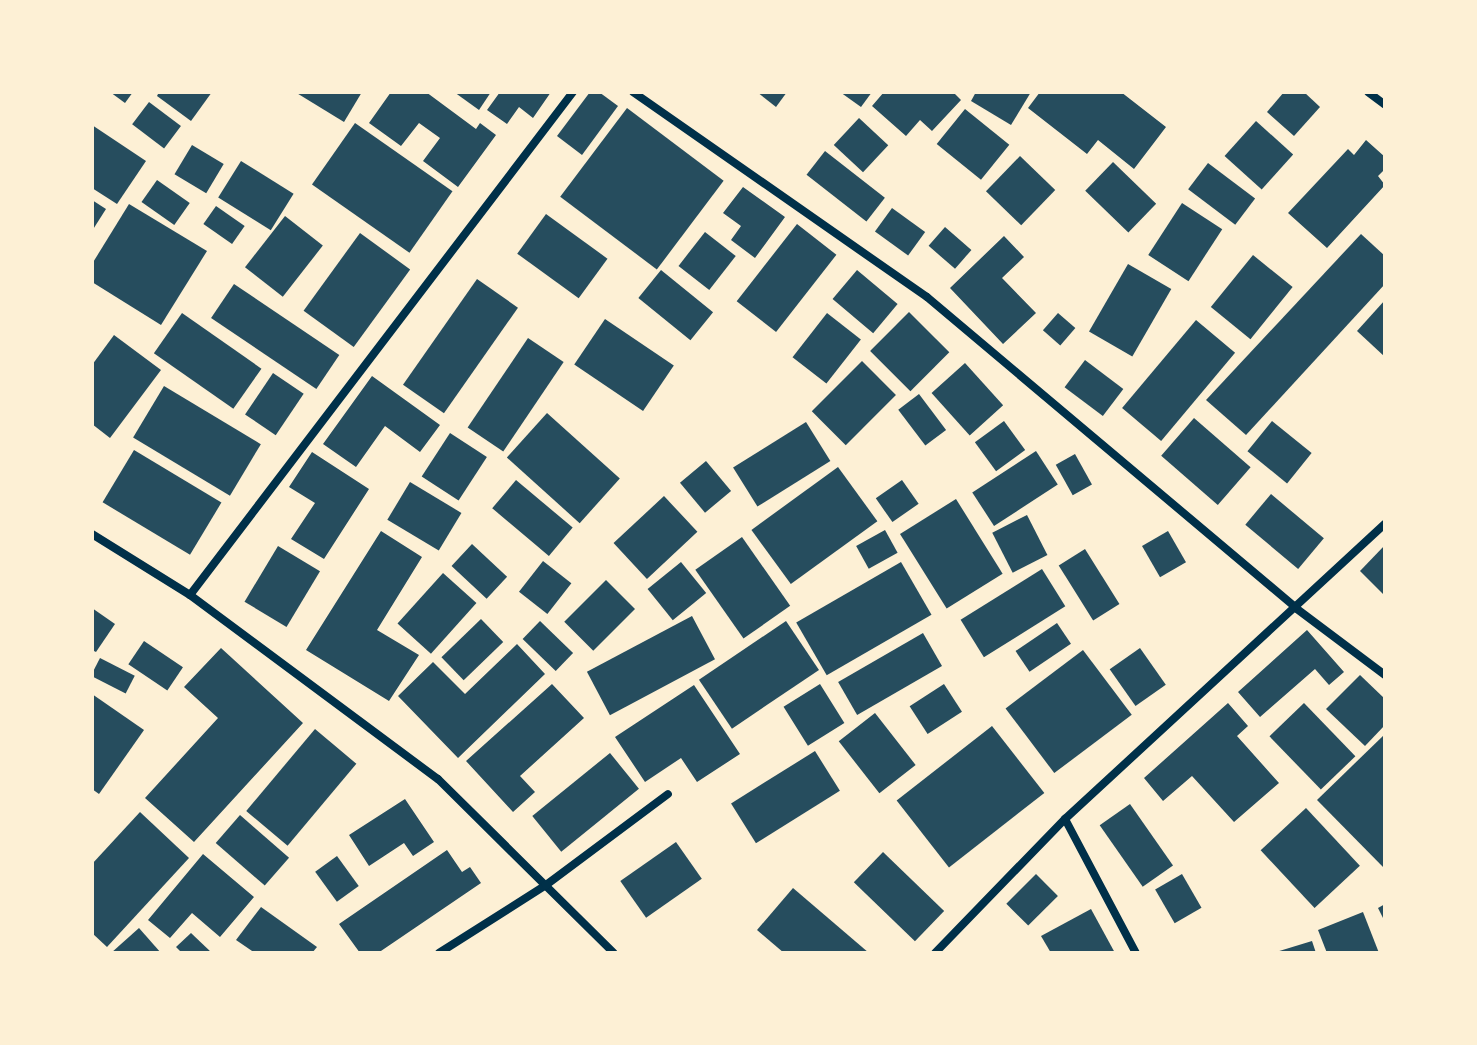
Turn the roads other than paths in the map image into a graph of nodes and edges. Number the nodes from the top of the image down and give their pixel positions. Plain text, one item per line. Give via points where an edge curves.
1 (573, 92) edge
2 (633, 92) edge
3 (1368, 92) edge
4 (1385, 105) edge
5 (1385, 524) edge
6 (92, 534) edge
7 (190, 595) junction
8 (1297, 609) junction
9 (1385, 675) edge
10 (668, 794) dead end
11 (1065, 819) junction
12 (546, 885) junction
13 (439, 953) edge
14 (614, 953) edge
15 (935, 953) edge
16 (1136, 953) edge

1 - 7 street
2 - 8 street via 927,297
3 - 4 street
5 - 8 street
6 - 7 street
7 - 12 street via 438,779
8 - 9 street
8 - 11 street
10 - 12 street
11 - 15 street
11 - 16 street
12 - 13 street
12 - 14 street

